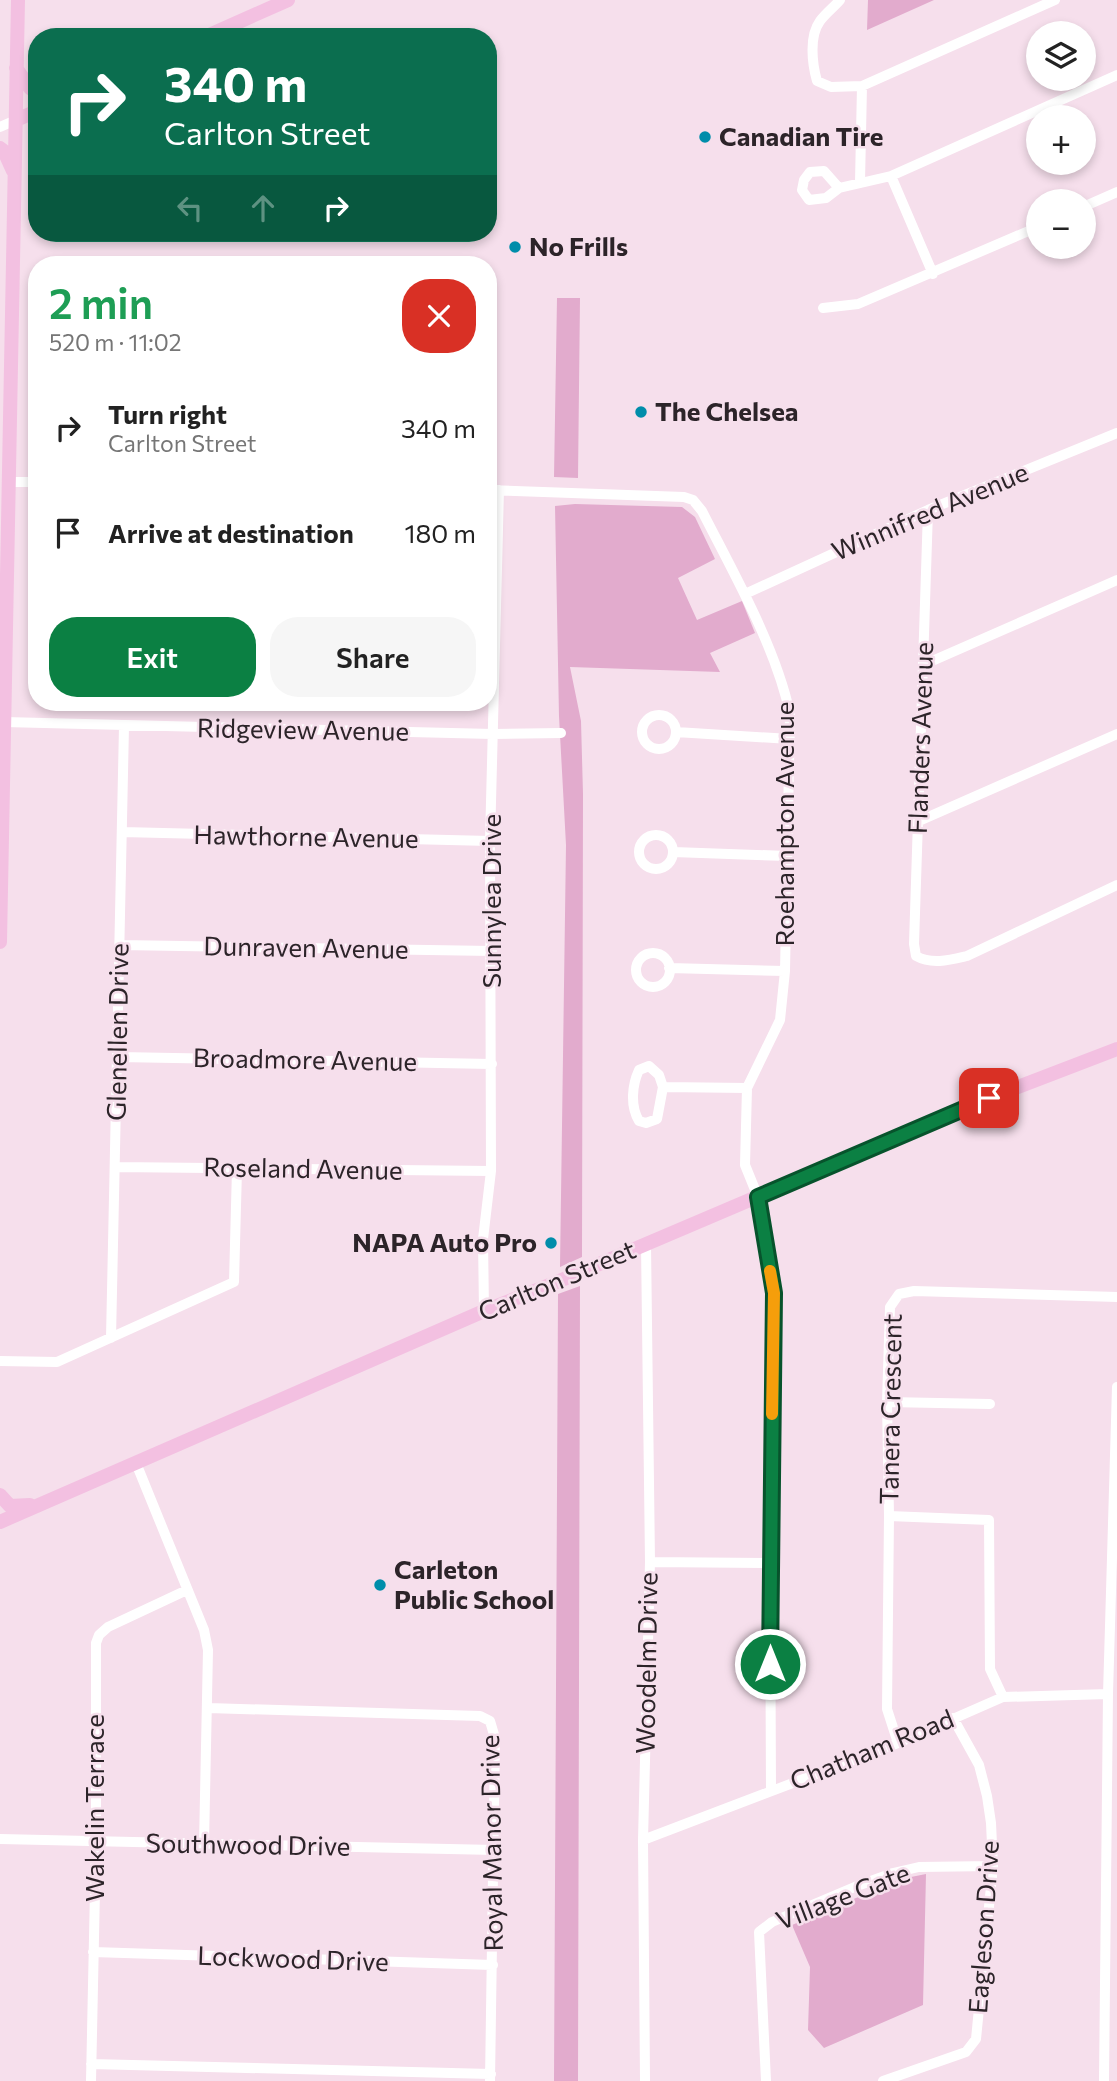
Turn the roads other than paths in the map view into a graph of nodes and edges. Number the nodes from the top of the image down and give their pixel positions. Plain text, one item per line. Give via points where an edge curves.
1 (18, 0) edge
2 (288, 0) edge
3 (1055, 0) edge
4 (840, 1) edge
5 (225, 28) edge
6 (16, 68) junction
7 (1117, 75) edge
8 (28, 85) edge
9 (862, 86) junction
10 (28, 115) edge
11 (16, 121) junction
12 (0, 127) edge
13 (0, 148) edge
14 (15, 175) junction
15 (891, 176) junction
16 (860, 182) junction
17 (839, 188) dead end
18 (1117, 191) edge
19 (1096, 200) edge
20 (1026, 232) edge
21 (933, 274) junction
22 (823, 308) dead end
23 (1117, 433) edge
24 (9, 482) junction
25 (28, 482) edge
26 (497, 490) edge
27 (928, 510) junction
28 (1117, 580) edge
29 (745, 594) junction
30 (923, 665) junction
31 (493, 711) edge
32 (4, 722) junction
33 (124, 726) junction
34 (676, 732) dead end
35 (561, 733) dead end
36 (493, 734) junction
37 (1117, 734) edge
38 (790, 739) junction
39 (919, 821) junction
40 (122, 832) junction
41 (491, 841) junction
42 (673, 852) dead end
43 (787, 856) junction
44 (1117, 885) edge
45 (0, 942) edge
46 (120, 945) junction
47 (492, 951) junction
48 (669, 968) dead end
49 (785, 971) junction
50 (1117, 1049) edge
51 (119, 1057) junction
52 (492, 1064) junction
53 (663, 1087) junction
54 (747, 1088) junction
55 (116, 1167) junction
56 (237, 1169) junction
57 (491, 1171) junction
58 (758, 1197) junction
59 (646, 1244) junction
60 (1117, 1297) edge
61 (484, 1311) junction
62 (111, 1338) junction
63 (0, 1361) edge
64 (1117, 1387) edge
65 (887, 1402) junction
66 (990, 1404) dead end
67 (136, 1463) junction
68 (1115, 1475) edge
69 (0, 1495) edge
70 (42, 1504) junction
71 (889, 1516) junction
72 (0, 1522) edge
73 (650, 1562) junction
74 (770, 1563) junction
75 (187, 1590) junction
76 (1113, 1643) edge
77 (1108, 1694) junction
78 (1003, 1697) junction
79 (208, 1708) junction
80 (953, 1718) junction
81 (898, 1743) junction
82 (771, 1791) junction
83 (0, 1839) edge
84 (643, 1840) junction
85 (96, 1842) junction
86 (204, 1844) junction
87 (495, 1850) junction
88 (993, 1866) junction
89 (93, 1952) junction
90 (494, 1965) junction
91 (91, 2064) junction
92 (1117, 2076) edge
93 (491, 2078) edge
94 (91, 2081) edge
95 (645, 2081) edge
96 (766, 2081) edge
97 (883, 2081) edge
98 (1104, 2081) edge

1 - 6 main road
2 - 5 main road
3 - 9 street
4 - 9 street via 819,22 813,67 817,81
6 - 8 main road
6 - 11 main road
7 - 15 street
9 - 16 street
10 - 11 main road
11 - 12 street
11 - 14 main road
13 - 14 main road
14 - 24 main road
15 - 16 street
15 - 21 street
16 - 17 street
18 - 19 street
20 - 21 street
21 - 22 street via 858,304
23 - 27 street, Winnifred Avenue
24 - 25 street
24 - 32 main road
26 - 29 street, Roehampton Avenue via 693,500
27 - 29 street, Winnifred Avenue
27 - 30 street, Flanders Avenue
28 - 30 street
29 - 38 street, Roehampton Avenue via 785,690
30 - 39 street, Flanders Avenue
31 - 36 street, Sunnylea Drive
32 - 33 street, Ridgeview Avenue
32 - 45 main road
33 - 36 street, Ridgeview Avenue
33 - 40 street, Glenellen Drive
34 - 38 street
35 - 36 street, Ridgeview Avenue
36 - 41 street, Sunnylea Drive
37 - 39 street
38 - 43 street, Roehampton Avenue
39 - 44 street, Flanders Avenue via 914,944 916,956 925,961 967,956
40 - 41 street, Hawthorne Avenue
40 - 46 street, Glenellen Drive
41 - 47 street, Sunnylea Drive
42 - 43 street
43 - 49 street, Roehampton Avenue
46 - 47 street, Dunraven Avenue
46 - 51 street, Glenellen Drive
47 - 52 street, Sunnylea Drive
48 - 49 street
49 - 54 street, Roehampton Avenue via 780,1020
50 - 58 main road, Carlton Street
51 - 52 street, Broadmore Avenue
51 - 55 street, Glenellen Drive
52 - 57 street, Sunnylea Drive
53 - 53 street via 649,1066 639,1070 634,1081 634,1112 639,1121 657,1119
53 - 54 street
54 - 58 street, Roehampton Avenue via 745,1165
55 - 56 street, Roseland Avenue
55 - 62 street, Glenellen Drive
56 - 57 street, Roseland Avenue
56 - 62 street via 234,1282
57 - 61 street, Sunnylea Drive via 482,1239
58 - 59 main road, Carlton Street
58 - 74 street, Roehampton Avenue via 774,1293
59 - 61 main road, Carlton Street
59 - 73 street, Woodelm Drive
60 - 65 street, Tanera Crescent via 899,1294 890,1307
61 - 67 main road, Carlton Street
62 - 63 street via 57,1362
64 - 68 street
65 - 66 street
65 - 71 street, Tanera Crescent
67 - 70 main road, Carlton Street
67 - 75 street
68 - 76 street
69 - 70 main road via 10,1506
70 - 72 main road, Carlton Street
71 - 78 street via 989,1521 990,1669
71 - 81 street, Tanera Crescent via 887,1709
73 - 74 street
73 - 84 street, Woodelm Drive
74 - 82 street, Roehampton Avenue
75 - 79 street via 208,1650
75 - 85 street, Wakelin Terrace via 108,1627 96,1643
76 - 77 street
77 - 78 street, Chatham Road
77 - 98 street
78 - 80 street, Chatham Road
79 - 86 street
79 - 87 street, Royal Manor Drive via 480,1716 491,1721
80 - 81 street, Chatham Road
80 - 88 street, Eagleson Drive via 979,1765 987,1796
81 - 82 street, Chatham Road
82 - 84 street, Chatham Road
83 - 85 street, Southwood Drive
84 - 95 street, Woodelm Drive
85 - 86 street, Southwood Drive
85 - 89 street, Wakelin Terrace
86 - 87 street, Southwood Drive
87 - 90 street, Royal Manor Drive
88 - 96 street, Village Gate via 919,1867 893,1873 772,1922 759,1932
88 - 97 street, Eagleson Drive via 976,2039 966,2052
89 - 90 street, Lockwood Drive
89 - 91 street, Wakelin Terrace
90 - 93 street, Royal Manor Drive
91 - 93 street
91 - 94 street, Wakelin Terrace
92 - 98 street

